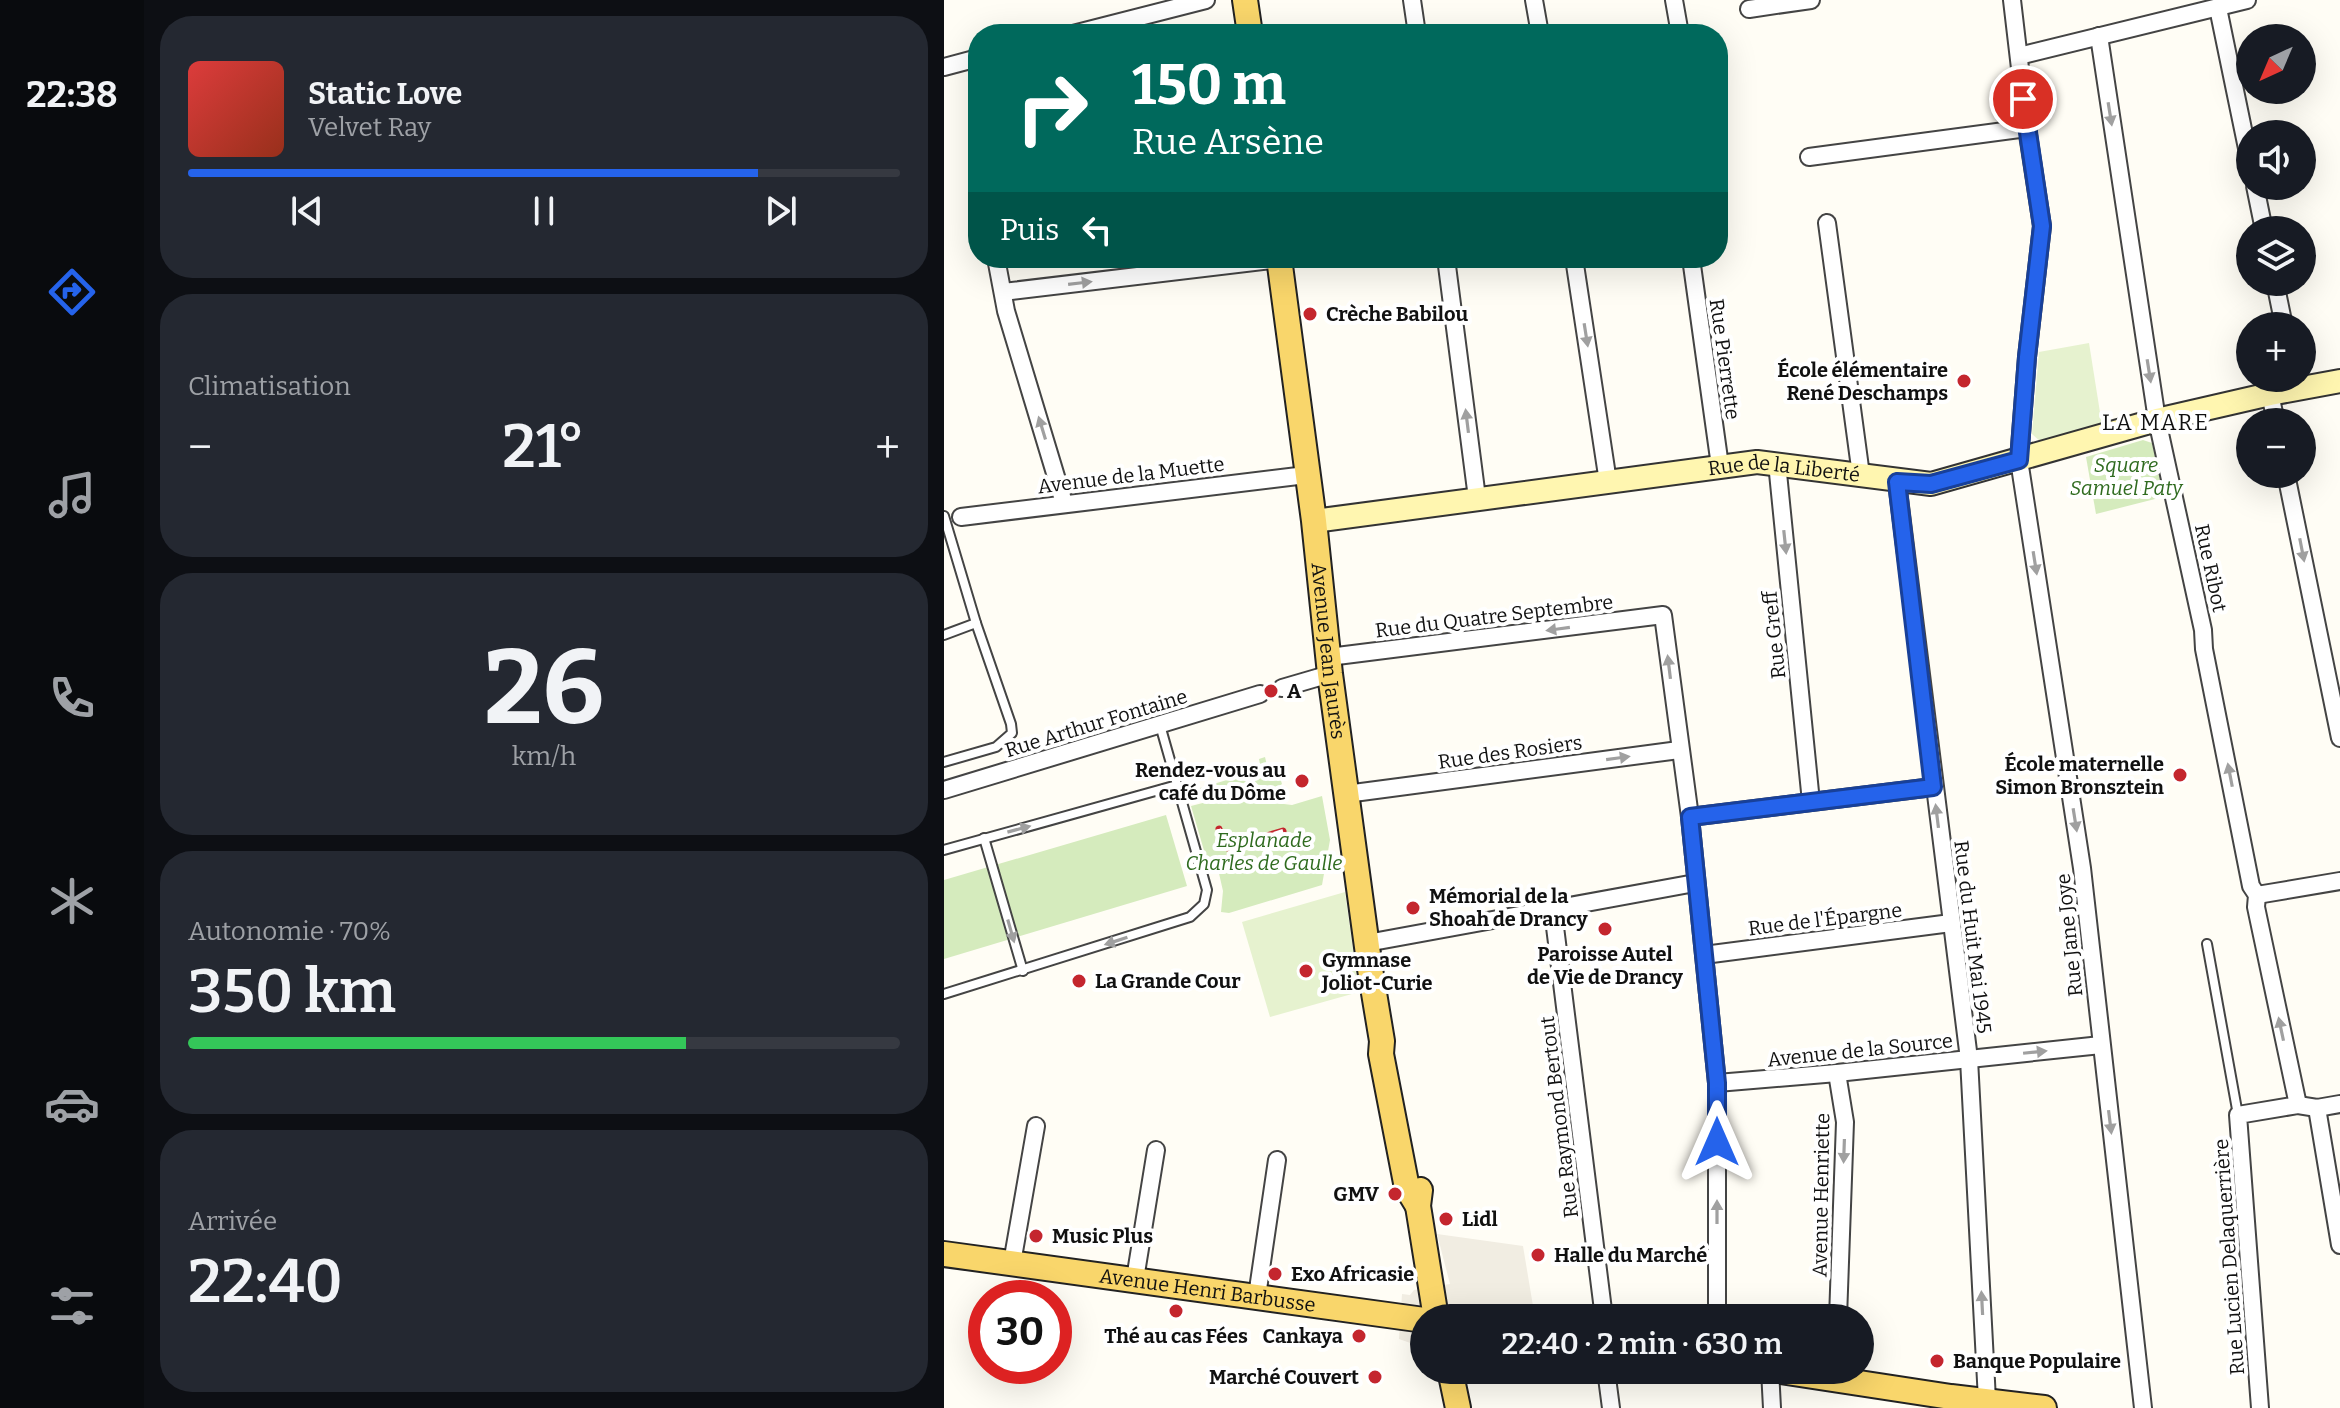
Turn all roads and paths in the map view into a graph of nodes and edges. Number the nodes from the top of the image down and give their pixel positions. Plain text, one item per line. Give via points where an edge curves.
1 (1206, 0) edge
2 (1245, 0) edge
3 (1412, 0) edge
4 (1534, 0) edge
5 (1674, 0) edge
6 (1811, 0) edge
7 (2012, 0) edge
8 (2247, 0) edge
9 (2218, 8) junction
10 (1749, 9) dead end
11 (1112, 24) edge
12 (1249, 24) edge
13 (1416, 24) edge
14 (1538, 24) edge
15 (1678, 24) edge
16 (2099, 36) junction
17 (2019, 56) junction
18 (968, 61) edge
19 (944, 67) edge
20 (2241, 120) edge
21 (2027, 128) junction
22 (1809, 157) dead end
23 (1827, 223) dead end
24 (998, 268) edge
25 (1198, 268) edge
26 (1280, 268) edge
27 (1447, 268) edge
28 (1576, 268) edge
29 (1692, 268) edge
30 (1003, 292) junction
31 (2340, 381) edge
32 (2316, 383) edge
33 (2275, 392) edge
34 (2270, 394) junction
35 (2273, 408) edge
36 (2157, 420) junction
37 (2019, 460) junction
38 (1780, 464) junction
39 (1720, 466) junction
40 (1306, 475) junction
41 (1861, 475) junction
42 (1608, 482) junction
43 (1897, 482) junction
44 (2289, 488) edge
45 (1477, 498) junction
46 (1064, 503) junction
47 (952, 516) edge
48 (1314, 521) junction
49 (976, 623) junction
50 (944, 635) edge
51 (1330, 666) junction
52 (1282, 688) dead end
53 (1260, 694) dead end
54 (1160, 724) junction
55 (2340, 738) edge
56 (1679, 750) junction
57 (944, 762) edge
58 (1177, 785) junction
59 (1933, 787) junction
60 (944, 790) edge
61 (1346, 794) junction
62 (1811, 802) junction
63 (1690, 817) junction
64 (984, 838) junction
65 (944, 850) edge
66 (2340, 881) edge
67 (1695, 883) junction
68 (2257, 895) junction
69 (1553, 911) junction
70 (1951, 923) junction
71 (1367, 943) junction
72 (2207, 944) dead end
73 (1704, 955) junction
74 (1023, 971) junction
75 (944, 994) edge
76 (2101, 1045) junction
77 (1969, 1059) junction
78 (1837, 1073) junction
79 (1717, 1083) junction
80 (2340, 1104) edge
81 (2298, 1105) junction
82 (2317, 1108) junction
83 (2238, 1115) junction
84 (1036, 1126) dead end
85 (1156, 1150) dead end
86 (1277, 1160) dead end
87 (2340, 1245) edge
88 (944, 1254) edge
89 (1012, 1263) junction
90 (1135, 1279) junction
91 (1257, 1296) junction
92 (1435, 1304) edge
93 (1602, 1304) edge
94 (1717, 1304) edge
95 (1838, 1304) edge
96 (1410, 1318) edge
97 (1453, 1384) edge
98 (1608, 1384) edge
99 (1772, 1384) edge
100 (1874, 1384) edge
101 (1987, 1400) junction
102 (1952, 1403) edge
103 (1458, 1408) edge
104 (1611, 1408) edge
105 (1772, 1408) edge
106 (2044, 1408) edge
107 (2143, 1408) edge
108 (2260, 1408) edge

1 - 11 street
2 - 12 main road
3 - 13 street
4 - 14 street
5 - 15 street
6 - 10 street
7 - 17 street, Rue Jane Joye
8 - 9 street
9 - 16 street
9 - 20 street
16 - 17 street
16 -> 36 street, Rue Ribot
17 - 21 street, Rue Jane Joye
18 - 19 street
21 - 22 street
21 - 37 street, Rue Jane Joye via 2042,226
23 - 41 street
24 - 30 street
30 -> 25 street
26 - 40 main road, Avenue Jean Jaurès
45 -> 27 street
28 -> 42 street
29 - 39 street, Rue Pierrette
46 -> 30 street
31 - 32 street, Rue de la Liberté
33 - 34 street, Rue de la Liberté
34 - 35 street
34 - 36 street, Rue de la Liberté
36 - 37 street, Rue de la Liberté
68 -> 36 street, Rue Ribot via 2251,886
37 - 43 street, Rue de la Liberté via 1931,484
37 -> 76 street, Rue Jane Joye via 2082,868
38 - 39 street, Rue de la Liberté
38 - 41 street, Rue de la Liberté
38 -> 62 street, Rue Greff
39 - 42 street, Rue de la Liberté
40 - 46 street, Avenue de la Muette
40 - 48 main road, Avenue Jean Jaurès
41 - 43 street, Rue de la Liberté
42 - 45 street, Rue de la Liberté
43 - 59 street, Rue du Huit Mai 1945
44 -> 55 street
45 - 48 street, Rue de la Liberté
46 - 47 street, Avenue de la Muette
47 - 49 lane
48 - 51 main road, Avenue Jean Jaurès
49 - 50 lane
49 - 57 lane via 1012,733 996,747
51 - 52 street
56 -> 51 street, Rue du Quatre Septembre via 1663,615
51 - 61 main road, Avenue Jean Jaurès
53 - 54 street, Rue Arthur Fontaine
54 - 58 lane
54 - 60 street, Rue Arthur Fontaine
61 -> 56 street, Rue des Rosiers
56 - 63 street
64 -> 58 lane
58 -> 74 lane via 1207,890 1199,910
59 - 62 street
70 -> 59 street, Rue du Huit Mai 1945
61 - 71 main road, Avenue Jean Jaurès
62 - 63 street
63 - 67 street
64 - 65 lane
64 -> 74 lane
66 - 68 street
67 - 69 street
67 - 73 street
81 -> 68 street, Rue Ribot
69 - 71 street
69 - 93 street, Rue Raymond Bertout
70 - 73 street, Rue de l'Épargne
70 - 77 street, Rue du Huit Mai 1945
71 - 92 main road, Avenue Jean Jaurès via 1382,1041 1391,1057 1421,1188 1418,1206
72 - 83 lane
73 - 79 street
74 - 75 lane
77 -> 76 street, Avenue de la Source
76 -> 107 street, Rue Jane Joye
77 - 78 street, Avenue de la Source
101 -> 77 street, Rue du Huit Mai 1945
78 - 79 street, Avenue de la Source
78 -> 95 street, Avenue Henriette via 1845,1122
94 -> 79 street
80 - 82 street, Rue Lucien Delaquerrière
81 - 82 street, Rue Lucien Delaquerrière
81 - 83 street, Rue Lucien Delaquerrière
82 - 87 street
83 - 108 street, Rue Lucien Delaquerrière
84 - 89 street
85 - 90 street
86 - 91 street
88 - 89 main road, Avenue Henri Barbusse
89 - 90 main road, Avenue Henri Barbusse
90 - 91 main road, Avenue Henri Barbusse
91 - 96 main road, Avenue Henri Barbusse
97 - 103 main road
98 - 104 street
99 - 105 street
100 - 102 main road
101 - 102 main road
101 - 106 main road

